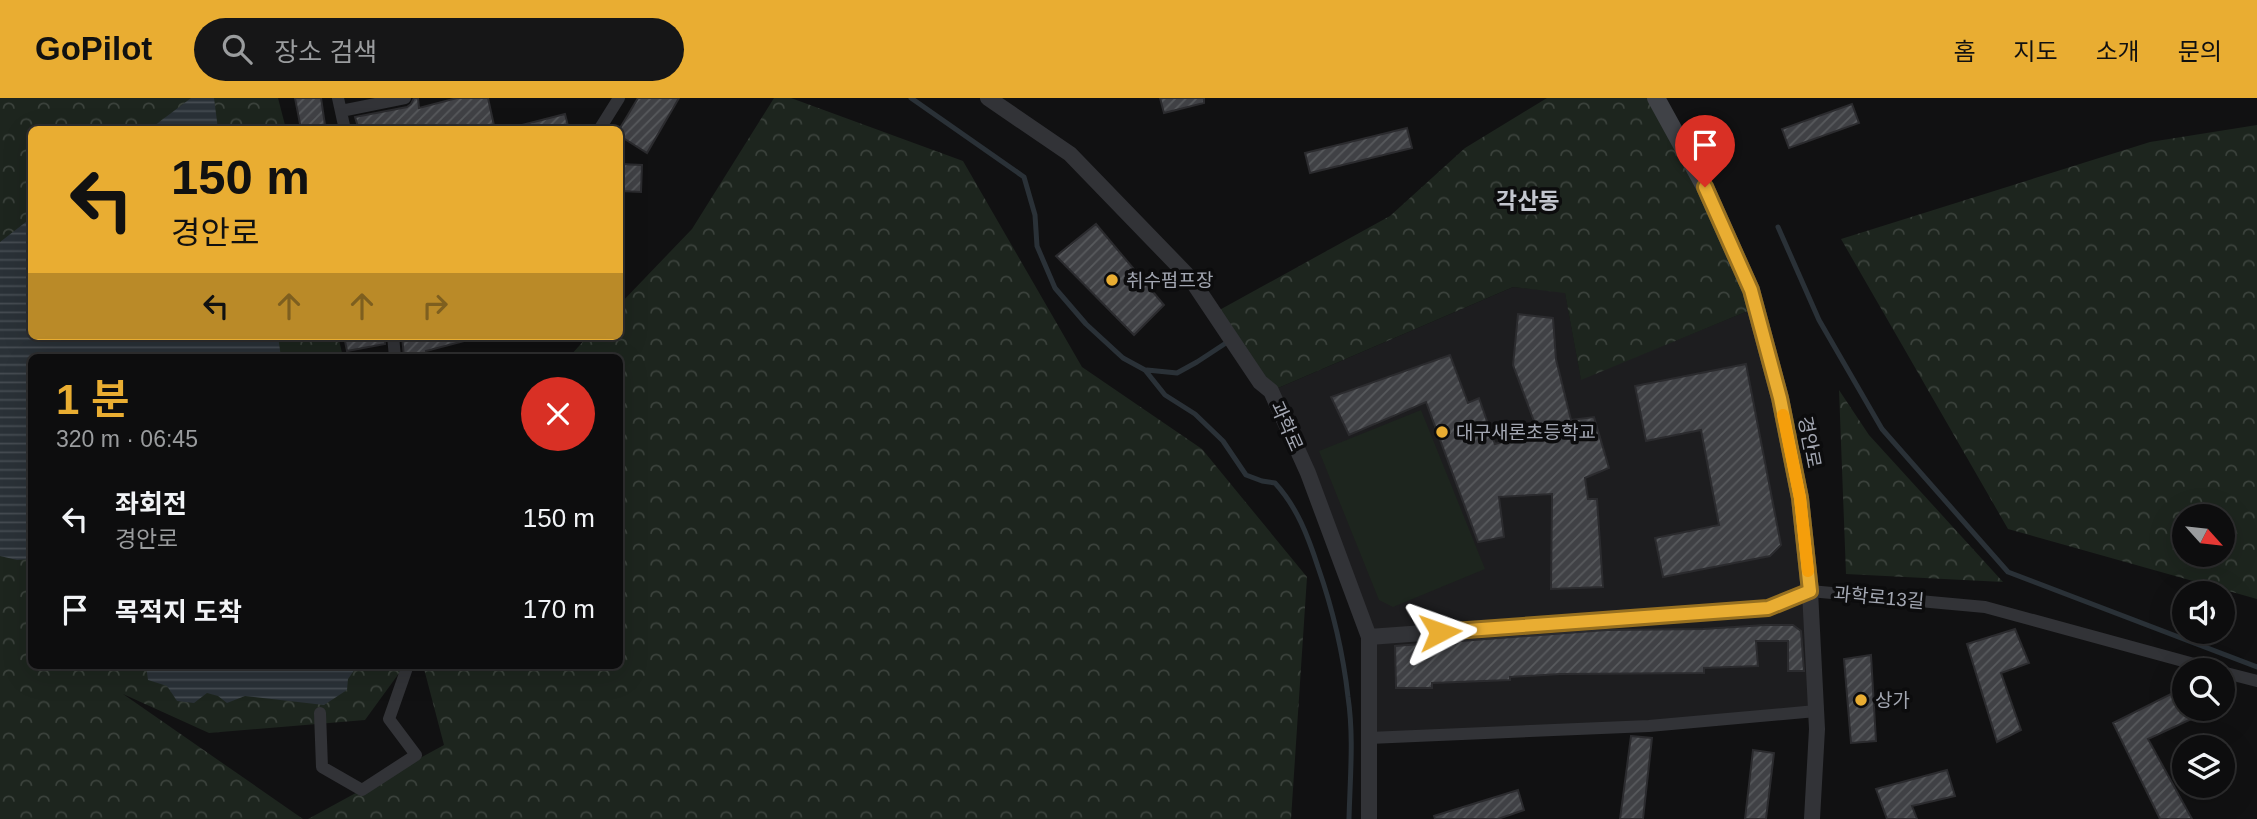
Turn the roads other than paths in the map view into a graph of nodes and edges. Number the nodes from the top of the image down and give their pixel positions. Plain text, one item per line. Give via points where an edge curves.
1 (338, 98) edge
2 (405, 98) edge
3 (619, 98) edge
4 (988, 98) edge
5 (1656, 98) edge
6 (341, 111) junction
7 (344, 126) edge
8 (602, 126) edge
9 (1810, 591) junction
10 (1369, 637) junction
11 (2172, 658) edge
12 (407, 669) edge
13 (2235, 675) edge
14 (2257, 681) edge
15 (1816, 710) junction
16 (320, 713) dead end
17 (1369, 738) junction
18 (1369, 819) edge
19 (1812, 819) edge

1 - 6 street
2 - 6 street
3 - 8 street
4 - 10 street, 과학로 via 1070,154 1191,279 1260,382 1271,391 1308,473
5 - 9 main road, 경안로 via 1705,187 1751,290 1798,487
6 - 7 street
9 - 10 street, 과학로13길 via 1768,608
9 - 11 street, 과학로13길 via 1985,607
9 - 15 street, 경안로
10 - 17 street, 과학로
12 - 16 street via 389,719 416,755 362,790 322,768
13 - 14 street
15 - 17 street via 1649,726
15 - 19 street, 경안로
17 - 18 street, 과학로

